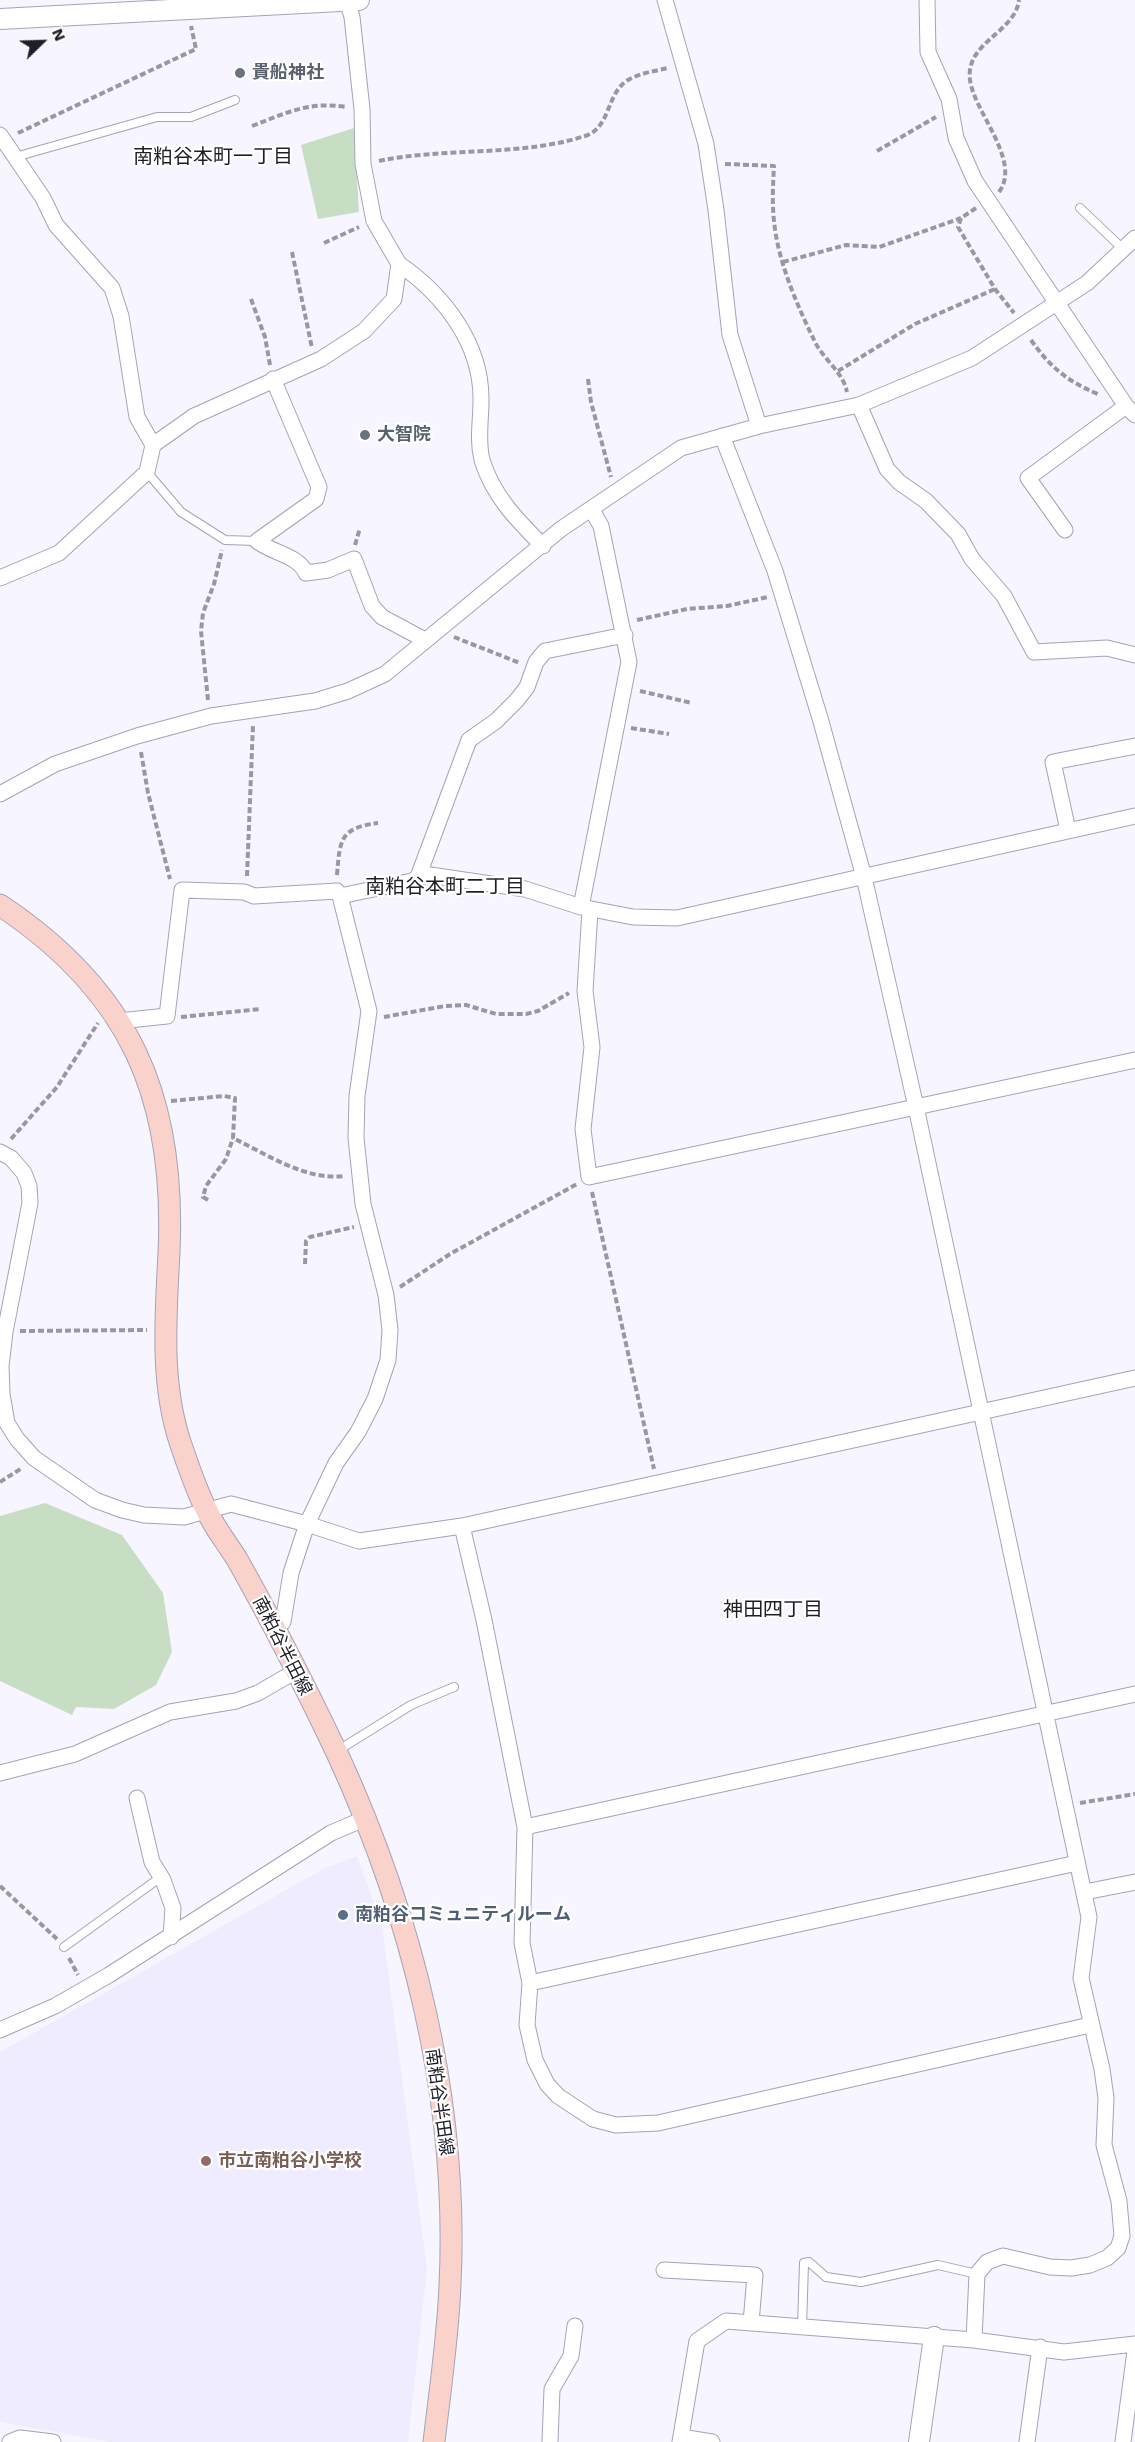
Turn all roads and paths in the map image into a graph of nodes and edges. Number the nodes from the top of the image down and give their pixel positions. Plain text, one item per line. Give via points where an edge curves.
1 (351, 0) edge
2 (665, 0) edge
3 (927, 0) edge
4 (187, 4) edge
5 (0, 19) edge
6 (683, 65) junction
7 (236, 100) dead end
8 (362, 109) junction
9 (951, 111) junction
10 (252, 126) dead end
11 (2, 138) edge
12 (877, 151) dead end
13 (14, 157) junction
14 (363, 164) junction
15 (709, 167) junction
16 (1080, 208) dead end
17 (961, 218) dead end
18 (374, 221) junction
19 (1135, 238) edge
20 (324, 243) dead end
21 (1123, 249) junction
22 (292, 252) dead end
23 (783, 262) junction
24 (399, 264) junction
25 (995, 289) dead end
26 (251, 299) dead end
27 (1056, 305) junction
28 (314, 362) junction
29 (838, 371) junction
30 (274, 379) junction
31 (588, 379) dead end
32 (854, 407) junction
33 (1130, 411) edge
34 (759, 426) junction
35 (722, 436) junction
36 (153, 445) junction
37 (147, 472) junction
38 (614, 495) junction
39 (592, 510) junction
40 (1065, 530) dead end
41 (225, 540) junction
42 (257, 541) junction
43 (543, 546) junction
44 (0, 578) edge
45 (782, 594) junction
46 (624, 630) junction
47 (431, 635) junction
48 (1135, 655) edge
49 (534, 669) junction
50 (625, 690) junction
51 (692, 703) dead end
52 (253, 709) junction
53 (211, 716) junction
54 (615, 729) junction
55 (669, 734) dead end
56 (138, 736) junction
57 (1135, 746) edge
58 (0, 794) edge
59 (1135, 816) edge
60 (378, 823) dead end
61 (1068, 830) junction
62 (418, 877) junction
63 (864, 877) junction
64 (182, 890) junction
65 (247, 893) junction
66 (338, 893) junction
67 (0, 905) edge
68 (586, 908) junction
69 (585, 991) junction
70 (261, 1009) dead end
71 (115, 1015) junction
72 (167, 1016) junction
73 (368, 1020) junction
74 (1135, 1060) edge
75 (155, 1104) junction
76 (916, 1107) junction
77 (233, 1138) junction
78 (4, 1147) edge
79 (360, 1174) junction
80 (589, 1177) junction
81 (208, 1200) dead end
82 (368, 1224) junction
83 (305, 1264) dead end
84 (387, 1295) junction
85 (166, 1329) junction
86 (5, 1332) junction
87 (1135, 1378) edge
88 (980, 1411) junction
89 (34, 1458) junction
90 (0, 1482) edge
91 (657, 1483) junction
92 (207, 1512) junction
93 (307, 1524) junction
94 (462, 1526) junction
95 (274, 1630) junction
96 (296, 1671) junction
97 (454, 1687) dead end
98 (1135, 1694) edge
99 (1045, 1715) junction
100 (336, 1752) junction
101 (0, 1773) edge
102 (1135, 1794) edge
103 (137, 1798) dead end
104 (1065, 1806) junction
105 (366, 1818) junction
106 (525, 1827) junction
107 (1077, 1863) junction
108 (161, 1876) junction
109 (1135, 1882) edge
110 (0, 1886) edge
111 (1085, 1892) junction
112 (171, 1936) junction
113 (64, 1947) junction
114 (530, 1983) junction
115 (84, 1989) junction
116 (1090, 2025) junction
117 (0, 2030) edge
118 (664, 2270) dead end
119 (977, 2274) junction
120 (751, 2323) junction
121 (575, 2326) dead end
122 (802, 2327) junction
123 (934, 2337) junction
124 (974, 2340) junction
125 (1135, 2344) edge
126 (1040, 2348) junction
127 (1135, 2351) edge
128 (680, 2440) edge
129 (1135, 2441) edge
130 (10, 2442) edge
131 (53, 2442) edge
132 (434, 2442) edge
133 (550, 2442) edge
134 (712, 2442) edge
135 (919, 2442) edge
136 (1027, 2442) edge
137 (1125, 2442) edge

1 - 4 street
1 - 8 street
2 - 6 street
3 - 9 street via 928,52
4 - 5 street
4 - 11 path via 196,49
6 - 14 path via 626,81 613,96 601,125 586,136 494,152
6 - 15 street
7 - 13 lane via 191,117 157,117
8 - 10 path via 324,103 308,105
8 - 14 street
9 - 12 path
9 - 27 street via 956,138 975,181
11 - 13 street
13 - 36 street via 43,198 56,225 112,288 121,316 137,417
14 - 18 street
15 - 23 path via 774,166 774,224
15 - 34 street via 730,335
16 - 21 lane
17 - 23 path via 879,247 846,245
18 - 20 path
18 - 24 street
19 - 21 street
21 - 27 street via 1087,283
22 - 28 path
23 - 29 path via 815,342
24 - 28 street via 394,299 364,331
24 - 43 street via 429,290 471,345 478,366 478,436 483,461 498,496
25 - 29 path via 915,324
26 - 30 path
27 - 32 street via 972,358
27 - 33 street
28 - 30 street
29 - 32 path
30 - 36 street via 194,416
30 - 42 street via 319,487 316,499
31 - 38 path
32 - 34 street
32 - 48 street via 887,470 926,501 958,534 972,559 1004,596 1034,652 1107,648
33 - 40 street via 1028,478
34 - 35 street
35 - 38 street via 681,448
35 - 45 street
36 - 37 street
37 - 41 lane via 181,512
37 - 44 street via 59,554
38 - 39 street
39 - 43 street via 561,529
39 - 46 street via 601,526
41 - 42 lane
41 - 53 path via 201,631
42 - 47 street via 291,558 306,573 328,570 354,559 361,582 382,617
43 - 47 street
45 - 46 path via 641,618
45 - 63 street
46 - 49 street via 545,651
46 - 50 street via 629,662
47 - 49 path
47 - 52 street via 385,674 348,691
49 - 62 street via 518,700 469,740
50 - 51 path
50 - 54 street
52 - 53 street
52 - 65 path
53 - 56 street
54 - 55 path via 634,727
54 - 68 street
56 - 58 street via 55,764
56 - 64 path via 148,794 173,891
57 - 61 street via 1053,762
59 - 61 street
60 - 66 path via 359,825 347,833 340,849
61 - 63 street
62 - 66 street
62 - 68 street via 430,874 525,890
63 - 68 street via 677,918 633,918
63 - 76 street
64 - 65 street
64 - 72 street
65 - 66 street via 255,897
66 - 73 street via 360,970
67 - 71 main road, 南粕谷半田線 via 77,968
68 - 69 street
69 - 73 path via 565,994 526,1014 496,1014 466,1005
69 - 80 street via 592,1047 583,1129
70 - 72 path
71 - 72 street
71 - 75 main road, 南粕谷半田線 via 147,1073
71 - 78 path via 103,1016 57,1087
73 - 79 street via 357,1096
74 - 76 street
75 - 77 path via 235,1098
75 - 85 main road, 南粕谷半田線 via 169,1172
76 - 80 street
76 - 88 street
77 - 79 path via 288,1165 329,1178
77 - 81 path via 226,1159 206,1185 203,1197
78 - 86 street via 24,1173 30,1203
79 - 82 street
80 - 84 path via 450,1254
80 - 91 path
82 - 83 path via 310,1237 306,1241
82 - 84 street
84 - 93 street via 390,1330 382,1379 358,1432 336,1463
85 - 86 path
85 - 92 main road, 南粕谷半田線 via 170,1398 179,1439
86 - 89 street via 2,1394 7,1423
87 - 88 street
88 - 91 street
88 - 99 street
89 - 90 path
89 - 92 street via 95,1500 122,1510 184,1517
91 - 94 street
92 - 93 street via 231,1504
92 - 95 main road, 南粕谷半田線
93 - 94 street via 359,1540
93 - 95 street via 291,1573 283,1622
94 - 106 street
95 - 96 main road, 南粕谷半田線
96 - 100 main road, 南粕谷半田線
96 - 101 street via 236,1701 170,1712 75,1754
97 - 100 lane via 411,1705
98 - 99 street
99 - 104 street
99 - 106 street
100 - 105 main road, 南粕谷半田線
102 - 104 path
103 - 108 street via 152,1862
104 - 107 street
105 - 112 street via 331,1833
105 - 132 main road, 南粕谷半田線 via 388,1874 415,1965 444,2125 450,2286
106 - 114 street via 522,1943
107 - 111 street
107 - 114 street
108 - 112 street via 173,1908
108 - 113 lane
109 - 111 street
110 - 113 path
111 - 116 street via 1089,1917 1081,1978
112 - 115 street
113 - 115 path
114 - 116 street via 527,2025 535,2061 547,2084 579,2112 616,2125 658,2123
115 - 117 street
116 - 119 street via 1096,2037 1105,2088 1104,2145 1119,2201 1122,2236 1118,2248 1107,2259 1071,2268 1003,2256 987,2262
118 - 120 street via 755,2275
119 - 122 lane via 938,2265 861,2282 826,2277 809,2262 804,2263
119 - 124 street
120 - 122 street
120 - 128 street via 726,2321 697,2341
121 - 133 street via 571,2356 552,2389
122 - 123 street
123 - 124 street
123 - 135 street
124 - 126 street
125 - 126 street via 1064,2352
126 - 136 street
127 - 137 street
128 - 134 street
129 - 137 street
130 - 131 street via 20,2438

